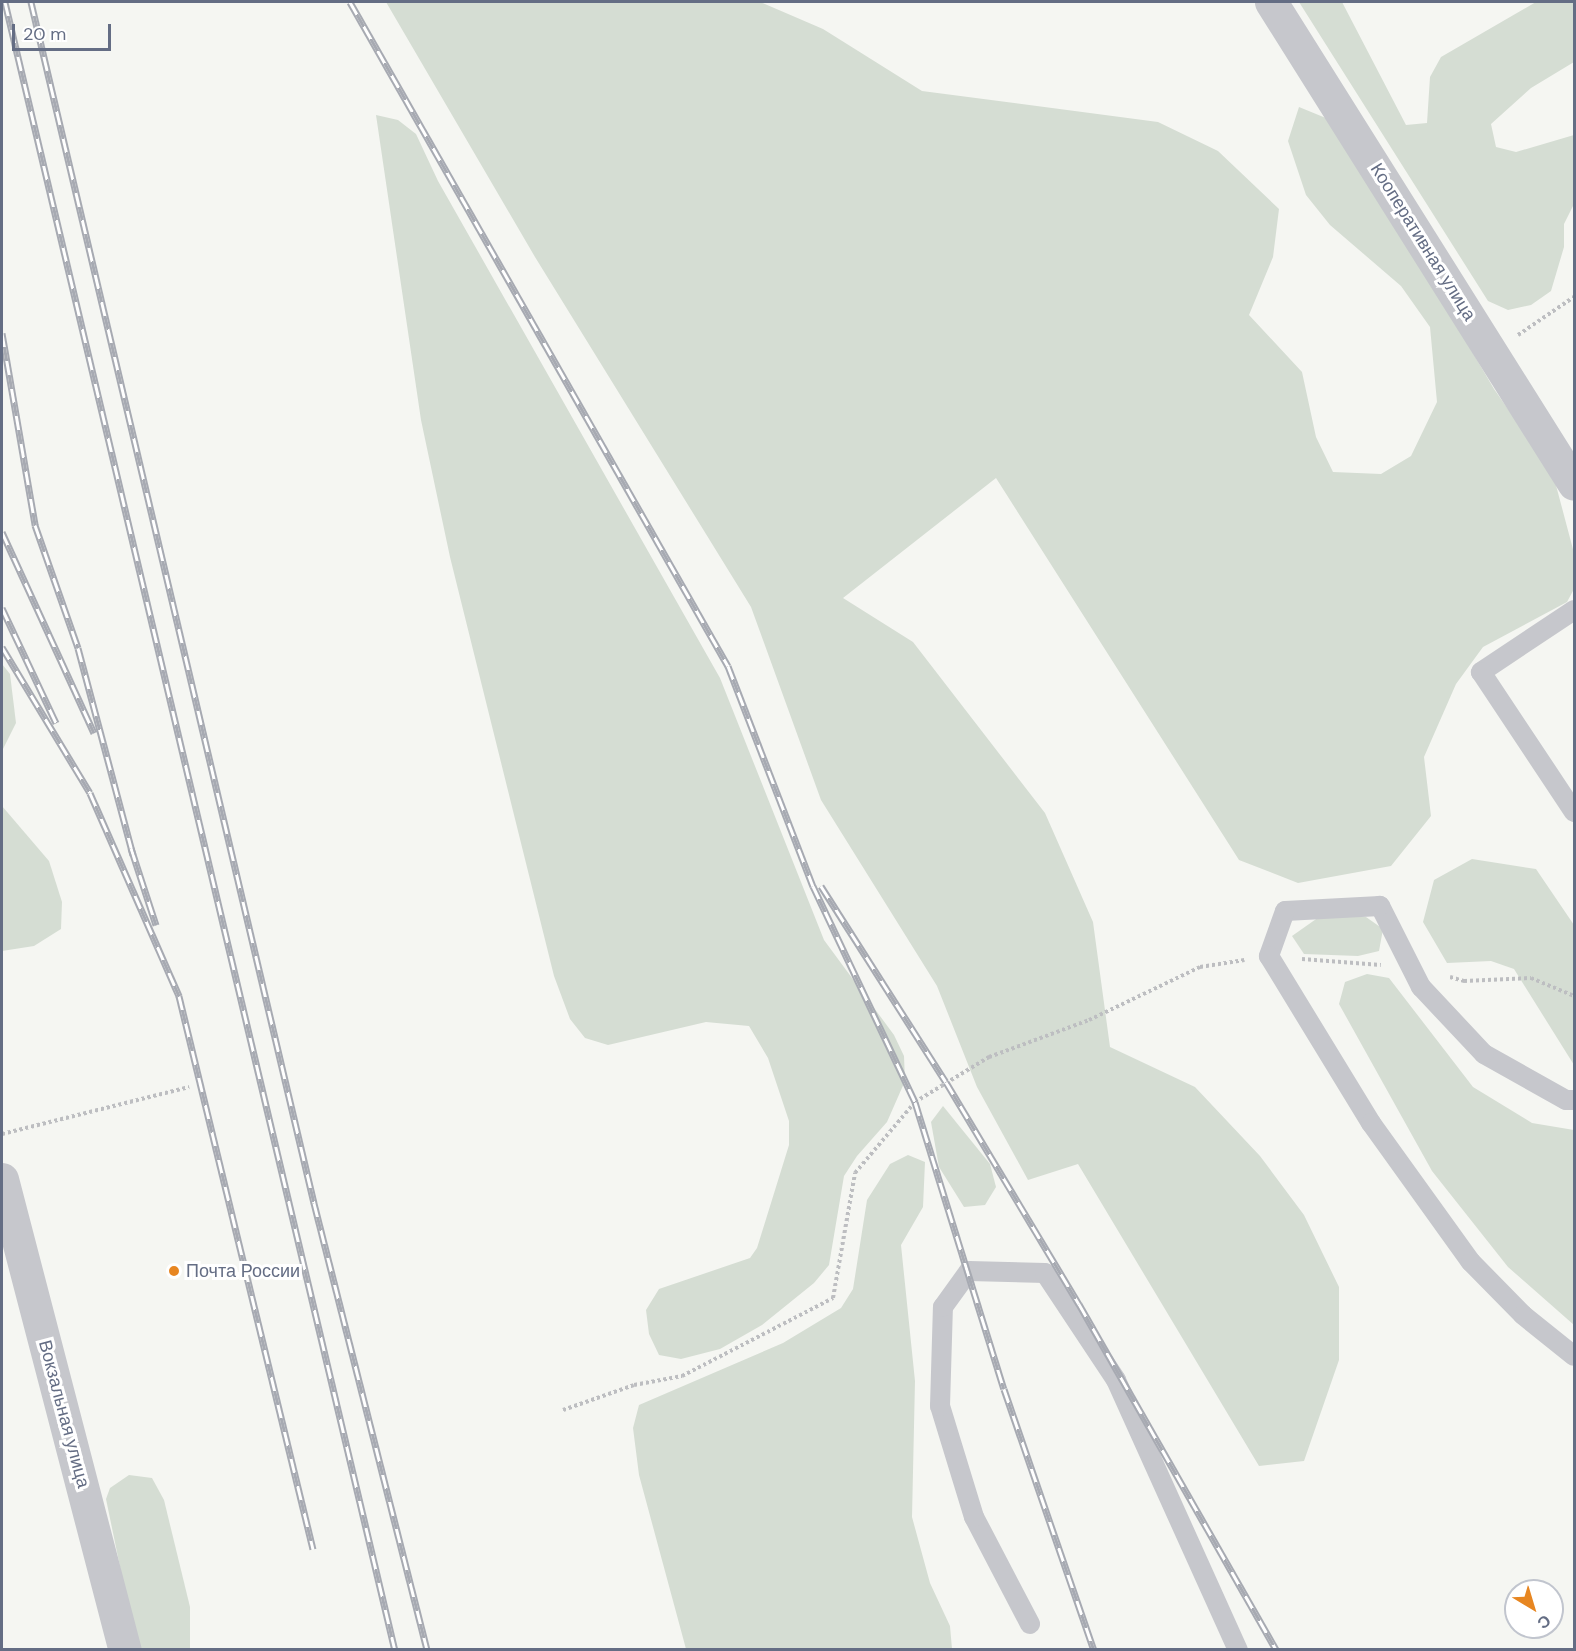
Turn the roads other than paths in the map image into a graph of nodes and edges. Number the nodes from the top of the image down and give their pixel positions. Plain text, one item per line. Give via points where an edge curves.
1 (1271, 2) edge
2 (1575, 483) edge
3 (1575, 610) edge
4 (1575, 812) edge
5 (1575, 1100) edge
6 (2, 1179) edge
7 (1575, 1356) edge
8 (1029, 1624) dead end
9 (125, 1650) edge
10 (1238, 1650) edge

1 - 2 street, Кооперативная улица
3 - 4 lane via 1481,672
5 - 7 lane via 1566,1100 1484,1054 1421,987 1380,906 1285,911 1269,956 1371,1123 1471,1262 1523,1315
6 - 9 street, Вокзальная улица
8 - 10 lane via 974,1517 940,1406 943,1307 969,1271 1045,1273 1116,1380

